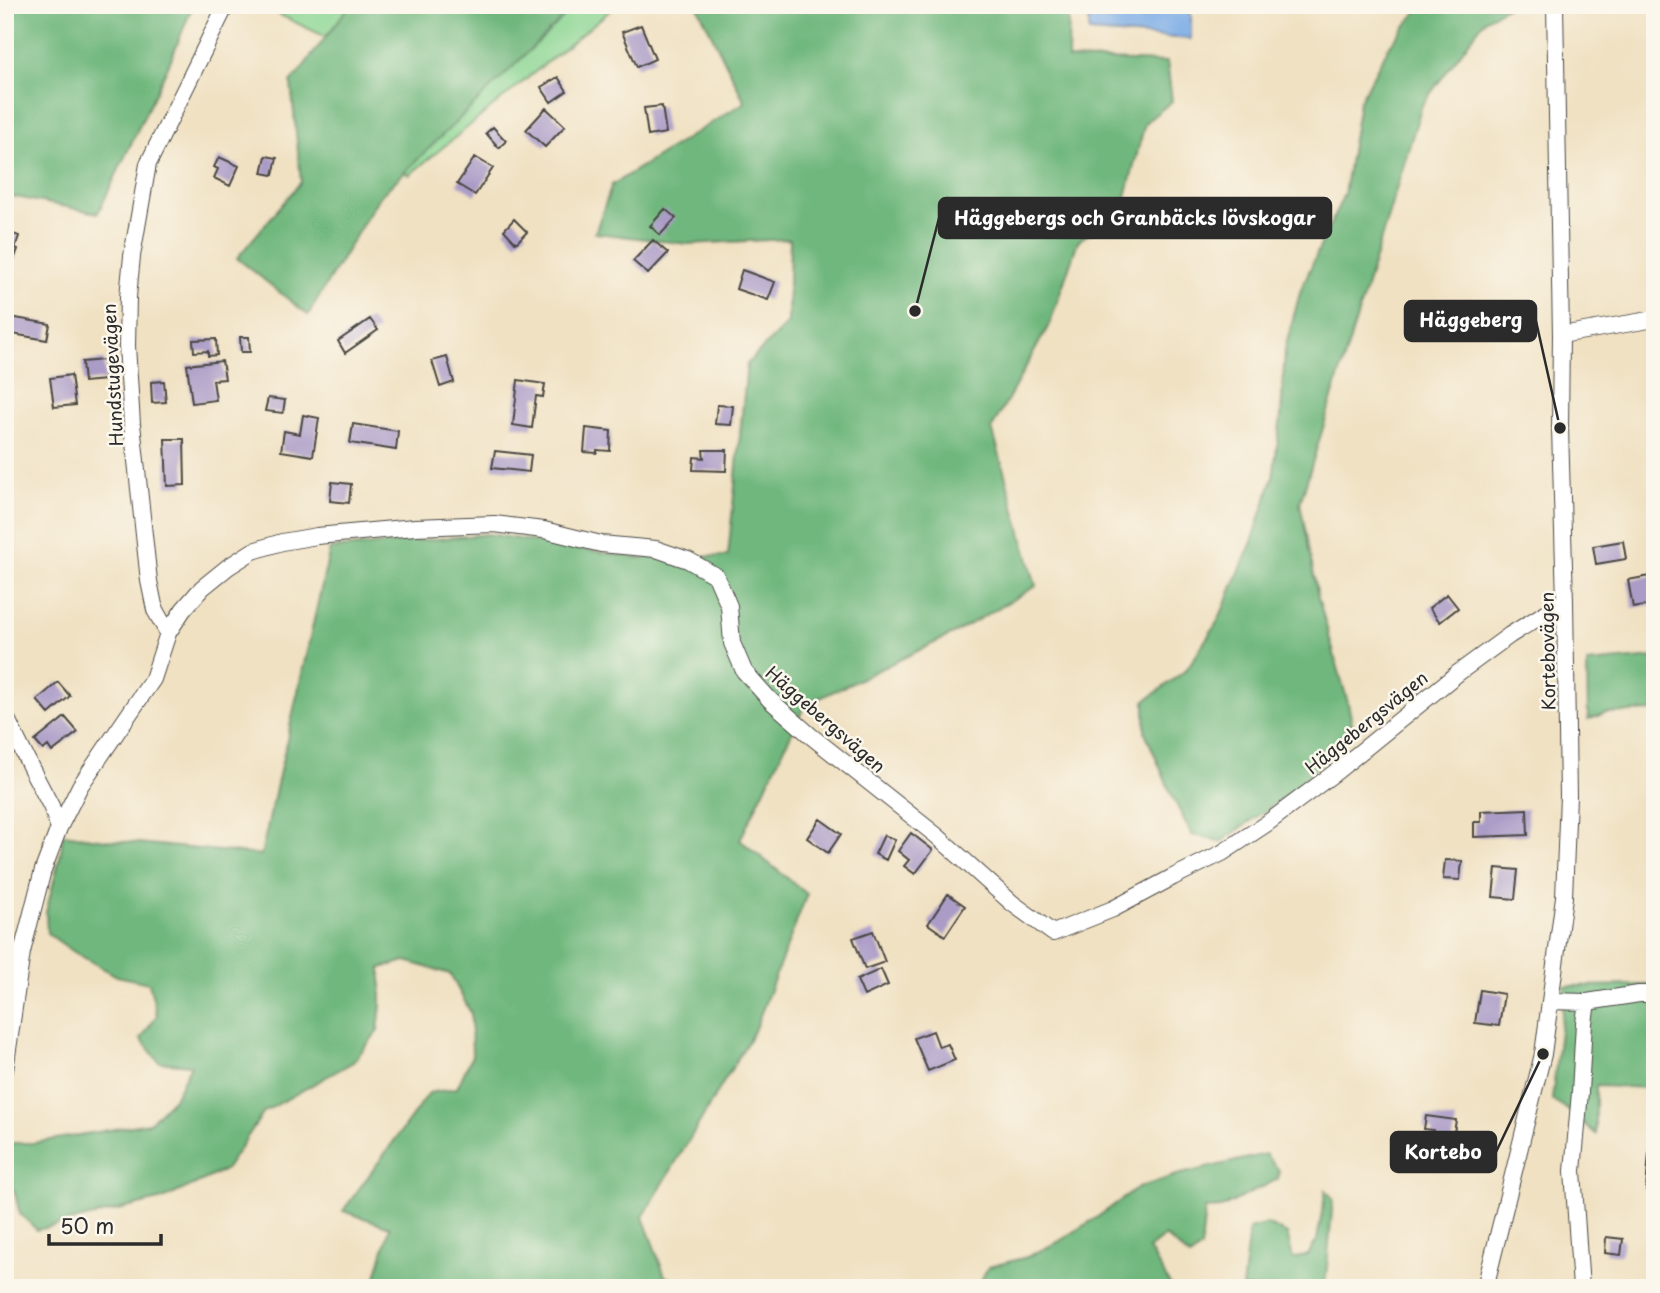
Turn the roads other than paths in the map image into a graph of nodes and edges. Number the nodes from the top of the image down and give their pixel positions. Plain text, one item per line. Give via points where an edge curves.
1 (226, 5) edge
2 (1555, 5) edge
3 (1655, 319) edge
4 (1561, 335) junction
5 (1565, 601) junction
6 (168, 633) junction
7 (5, 715) edge
8 (59, 828) junction
9 (1655, 994) edge
10 (1550, 1001) junction
11 (1587, 1002) junction
12 (5, 1070) edge
13 (1485, 1288) edge
14 (1581, 1288) edge

1 - 6 street, Hundstugevägen via 148,164 128,297 131,415 149,581 155,610
2 - 4 street, Kortebovägen
3 - 4 street
4 - 5 street, Kortebovägen
5 - 6 street, Häggebergsvägen via 1458,673 1337,771 1222,853 1113,909 1053,933 770,700 744,671 732,643 729,606 716,576 656,549 494,524 428,526 282,542 253,551 228,567 202,589
5 - 10 street, Kortebovägen via 1567,821 1564,897
6 - 8 street, Häggebergsvägen via 153,679 80,786
7 - 8 street
8 - 12 street, Häggebergsvägen via 22,952
9 - 11 street
10 - 11 street
10 - 13 street, Kortebovägen via 1543,1054
11 - 14 street via 1573,1171

